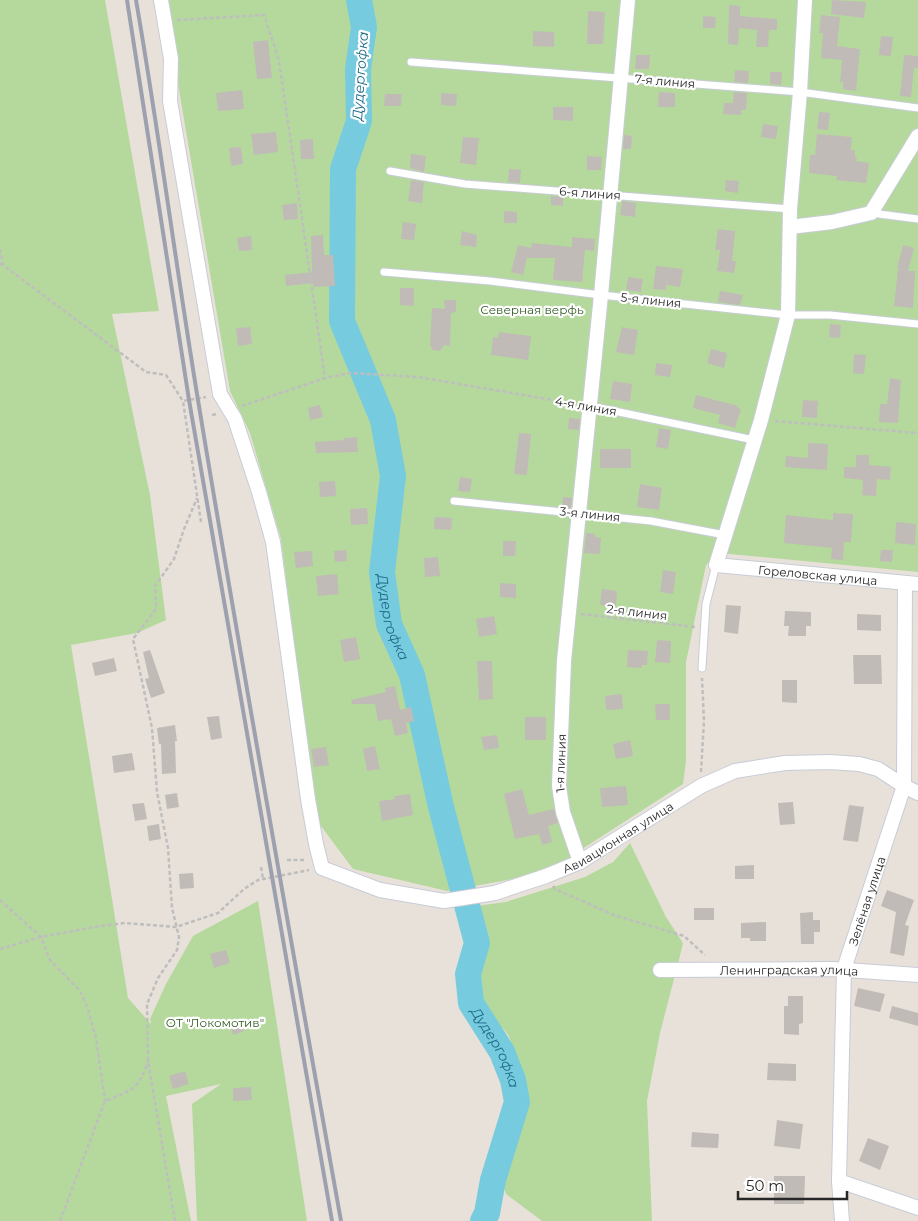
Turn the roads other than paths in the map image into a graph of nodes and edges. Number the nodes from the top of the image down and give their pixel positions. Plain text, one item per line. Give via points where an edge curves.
1 (161, 0) edge
2 (628, 0) edge
3 (805, 0) edge
4 (411, 62) dead end
5 (621, 78) junction
6 (800, 92) junction
7 (918, 108) edge
8 (918, 136) edge
9 (390, 171) dead end
10 (610, 194) junction
11 (790, 209) junction
12 (871, 213) junction
13 (918, 219) edge
14 (790, 227) junction
15 (384, 272) dead end
16 (601, 295) junction
17 (788, 315) junction
18 (918, 324) edge
19 (590, 406) junction
20 (754, 440) junction
21 (454, 501) dead end
22 (579, 512) junction
23 (725, 534) junction
24 (716, 565) junction
25 (912, 584) edge
26 (702, 668) road end
27 (904, 786) junction
28 (918, 792) edge
29 (580, 862) junction
30 (844, 969) junction
31 (660, 970) dead end
32 (918, 975) edge
33 (839, 1181) junction
34 (918, 1208) edge
35 (842, 1221) edge

1 - 29 street, Авиационная улица via 171,59 170,101 220,394 235,419 273,542 308,799 321,862 380,890 444,901 484,895
2 - 5 street, 1-я линия
3 - 6 street
4 - 5 lane, 7-я линия
5 - 6 lane, 7-я линия
5 - 10 street, 1-я линия
6 - 7 lane, 7-я линия
6 - 11 street
8 - 12 street
9 - 10 lane, 6-я линия via 465,184
10 - 11 lane, 6-я линия
10 - 16 street, 1-я линия
11 - 14 street
12 - 13 lane
12 - 14 street
14 - 17 street
15 - 16 lane, 5-я линия
16 - 17 lane, 5-я линия
16 - 19 street, 1-я линия
17 - 18 lane, 5-я линия via 830,315
17 - 20 street
19 - 20 lane, 4-я линия
19 - 22 street, 1-я линия
20 - 23 street
21 - 22 lane, 3-я линия
22 - 23 lane, 3-я линия
22 - 29 street, 1-я линия via 564,661 559,786 563,812
23 - 24 street
24 - 25 street, Гореловская улица
24 - 26 lane via 706,604
25 - 27 street, Зелёная улица
27 - 28 street, Авиационная улица
27 - 29 street, Авиационная улица via 878,769 830,762 786,763 735,771 701,786
27 - 30 street, Зелёная улица
30 - 31 street, Ленинградская улица
30 - 32 street, Ленинградская улица
30 - 33 street, Зелёная улица
33 - 34 street
33 - 35 street, Зелёная улица

